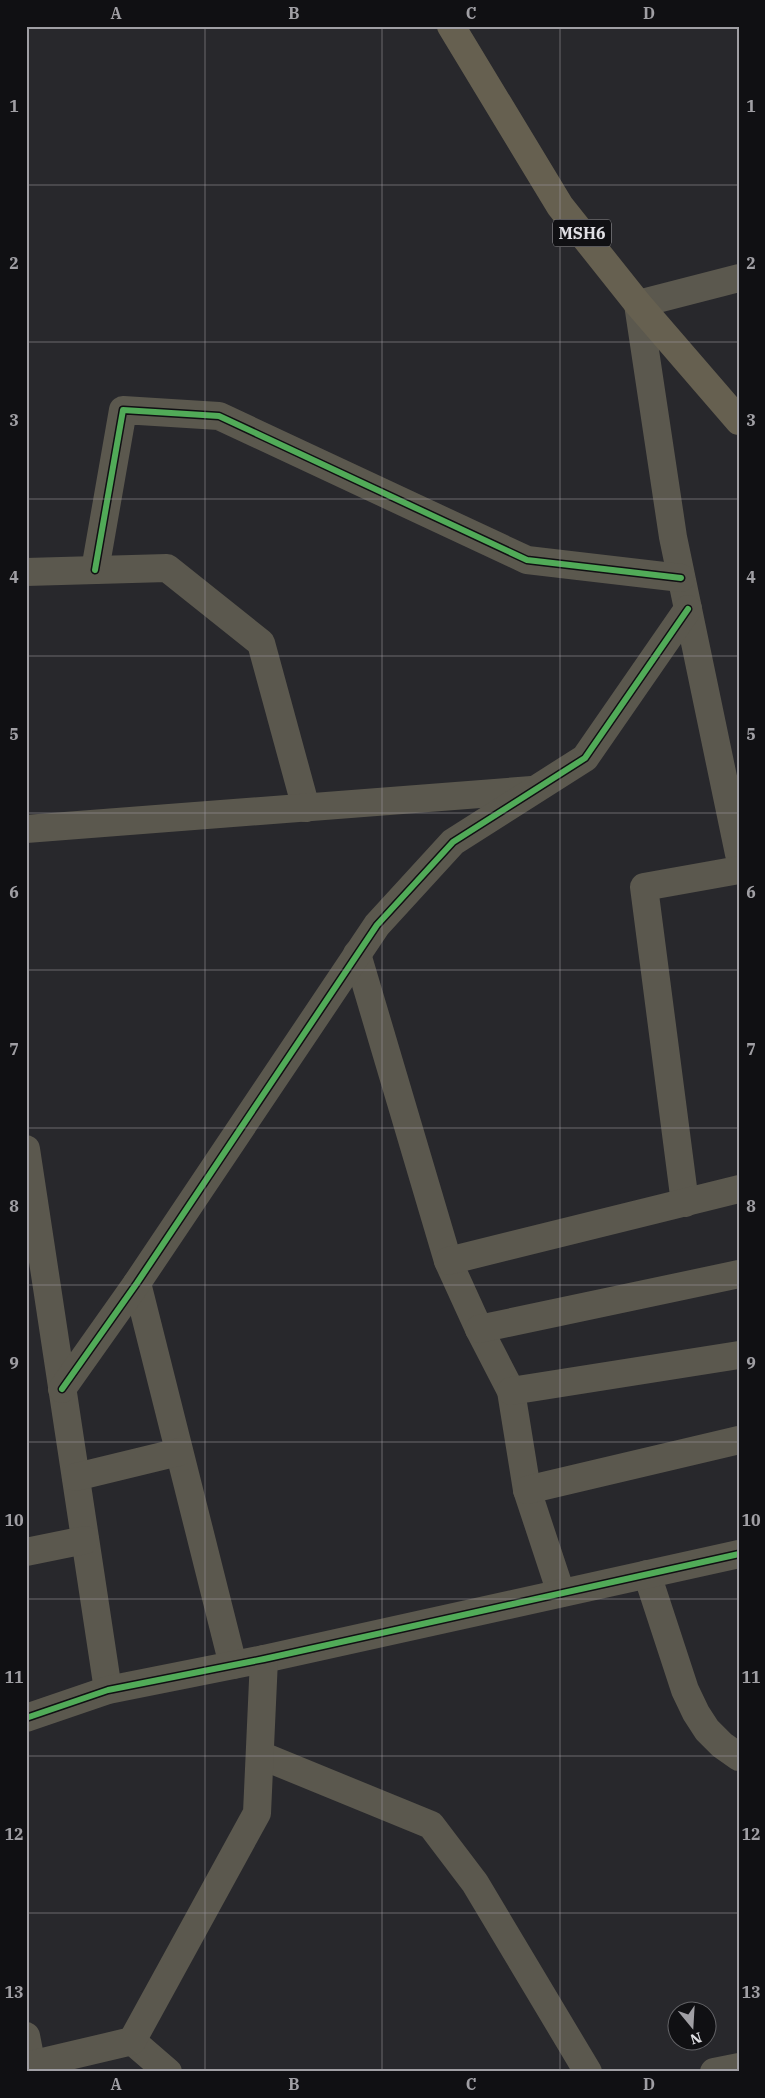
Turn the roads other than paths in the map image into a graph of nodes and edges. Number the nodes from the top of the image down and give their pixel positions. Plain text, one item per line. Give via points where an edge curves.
1 (451, 26) edge
2 (739, 278) edge
3 (638, 304) junction
4 (739, 421) edge
5 (94, 570) junction
6 (26, 572) edge
7 (681, 578) junction
8 (688, 608) junction
9 (536, 789) junction
10 (306, 808) junction
11 (26, 829) edge
12 (739, 854) edge
13 (739, 870) edge
14 (358, 954) junction
15 (26, 1149) edge
16 (739, 1189) edge
17 (30, 1198) edge
18 (685, 1202) junction
19 (448, 1261) junction
20 (739, 1274) edge
21 (137, 1283) junction
22 (479, 1329) junction
23 (739, 1355) edge
24 (62, 1389) junction
25 (510, 1391) junction
26 (739, 1440) edge
27 (179, 1452) junction
28 (76, 1477) junction
29 (527, 1490) junction
30 (86, 1540) junction
31 (26, 1552) edge
32 (739, 1554) edge
33 (647, 1574) junction
34 (560, 1593) junction
35 (264, 1659) junction
36 (233, 1665) junction
37 (108, 1690) junction
38 (26, 1718) edge
39 (260, 1754) junction
40 (739, 1757) edge
41 (26, 2036) edge
42 (132, 2041) junction
43 (739, 2067) edge
44 (30, 2068) edge
45 (168, 2072) edge
46 (588, 2072) edge
47 (714, 2072) edge

1 - 3 main road, MSH6 via 560,206
2 - 3 street
3 - 4 main road, MSH6
3 - 7 street
5 - 6 street
5 - 7 street via 123,410 219,416 527,560
5 - 10 street via 166,568 261,643
7 - 8 street
8 - 9 street via 585,758
8 - 12 street
9 - 10 street
9 - 14 street via 453,842 377,924
10 - 11 street
13 - 18 street via 644,887
14 - 19 street
14 - 21 street
15 - 17 street
16 - 18 street
17 - 24 street
18 - 19 street
19 - 22 street
20 - 22 street
21 - 24 street
21 - 27 street
22 - 25 street
23 - 25 street
24 - 28 street
25 - 29 street
26 - 29 street
27 - 28 street
27 - 36 street
28 - 30 street
29 - 34 street
30 - 31 street
30 - 37 street
32 - 33 street
33 - 34 street
33 - 40 street via 685,1690 696,1713 707,1730
34 - 35 street
35 - 36 street
35 - 39 street
36 - 37 street
37 - 38 street
39 - 42 street via 257,1813
39 - 46 street via 431,1825 475,1883
41 - 44 street
42 - 44 street
42 - 45 street
43 - 47 street

